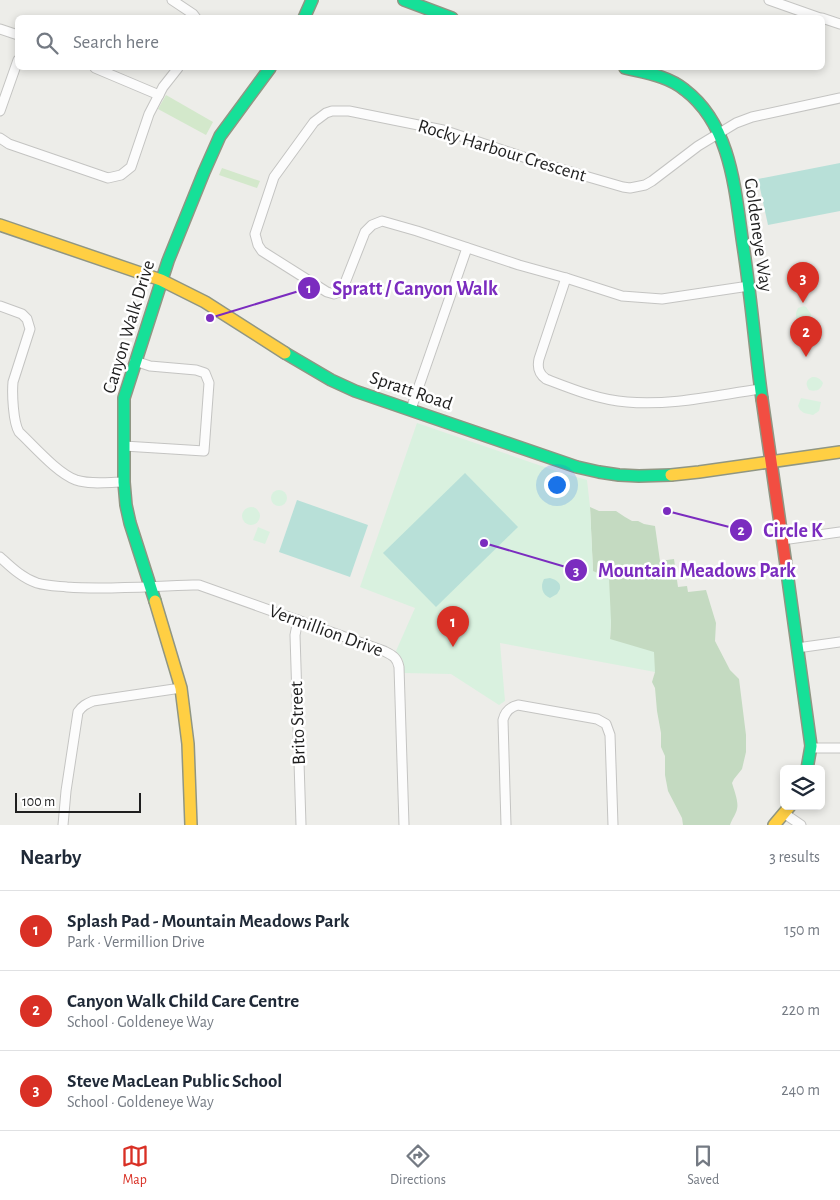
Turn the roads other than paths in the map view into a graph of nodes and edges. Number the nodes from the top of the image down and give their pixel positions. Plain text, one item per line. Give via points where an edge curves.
1 (172, 0) edge
2 (312, 0) edge
3 (404, 0) edge
4 (769, 0) edge
5 (194, 15) edge
6 (305, 15) edge
7 (444, 15) edge
8 (812, 15) edge
9 (825, 19) edge
10 (840, 24) edge
11 (0, 29) edge
12 (15, 34) edge
13 (15, 68) edge
14 (100, 70) edge
15 (176, 70) edge
16 (268, 70) edge
17 (632, 70) edge
18 (159, 95) junction
19 (840, 98) edge
20 (0, 111) edge
21 (718, 134) junction
22 (0, 138) edge
23 (0, 224) edge
24 (467, 248) junction
25 (566, 278) junction
26 (161, 280) junction
27 (748, 286) junction
28 (0, 306) edge
29 (134, 361) junction
30 (761, 389) junction
31 (412, 410) junction
32 (124, 446) junction
33 (840, 452) edge
34 (771, 462) junction
35 (124, 482) junction
36 (840, 532) edge
37 (782, 540) junction
38 (0, 557) edge
39 (151, 587) junction
40 (298, 620) junction
41 (840, 642) edge
42 (797, 648) junction
43 (180, 688) junction
44 (810, 748) junction
45 (840, 748) edge
46 (808, 765) edge
47 (787, 810) edge
48 (63, 825) edge
49 (191, 825) edge
50 (301, 825) edge
51 (404, 825) edge
52 (506, 825) edge
53 (613, 825) edge
54 (774, 825) edge
55 (802, 825) edge

1 - 5 street
2 - 6 street
3 - 7 street
4 - 8 street
9 - 10 street
11 - 12 street
13 - 20 street
14 - 18 street
15 - 18 street
16 - 26 street, Canyon Walk Drive via 220,136
17 - 21 street, Goldeneye Way via 673,82 688,92 711,119
18 - 22 street via 131,167 113,178
19 - 21 street via 752,117
21 - 24 street, Rocky Harbour Crescent via 652,181 630,188 547,166 442,130 349,111 332,111 314,122 274,177 255,234 262,251 334,294 343,288 365,232 376,223 417,231
21 - 27 street, Goldeneye Way via 732,173
23 - 26 street, Spratt Road
24 - 25 street, Rocky Harbour Crescent
24 - 31 street
25 - 27 street, Rocky Harbour Crescent via 622,296 662,299
25 - 30 street via 538,367 546,379 581,392 642,403
26 - 29 street, Canyon Walk Drive
26 - 31 street, Spratt Road via 193,295 332,380 359,393
27 - 30 street, Goldeneye Way
28 - 35 street via 22,314 30,329 12,388 15,425 19,432 56,468 70,477 92,482
29 - 32 street, Canyon Walk Drive via 124,398
29 - 32 street via 204,373 209,383 204,451
30 - 34 street, Goldeneye Way
31 - 34 street, Spratt Road via 564,463 611,474 687,474
32 - 35 street, Canyon Walk Drive
33 - 34 street, Spratt Road
34 - 37 street
35 - 39 street, Canyon Walk Drive via 130,522
36 - 37 street
37 - 42 street
38 - 39 street, Vermillion Drive via 28,579 47,585
39 - 40 street, Vermillion Drive via 199,585
39 - 43 street, Canyon Walk Drive
40 - 50 street, Brito Street via 295,635
40 - 51 street, Vermillion Drive via 384,650 396,658 399,667
41 - 42 street
42 - 44 street
43 - 48 street via 93,700 80,709
43 - 49 street, Canyon Walk Drive via 188,744
44 - 45 street
44 - 46 street
47 - 54 street
47 - 55 street
52 - 53 street via 503,720 508,710 518,704 597,719 606,724 610,735

